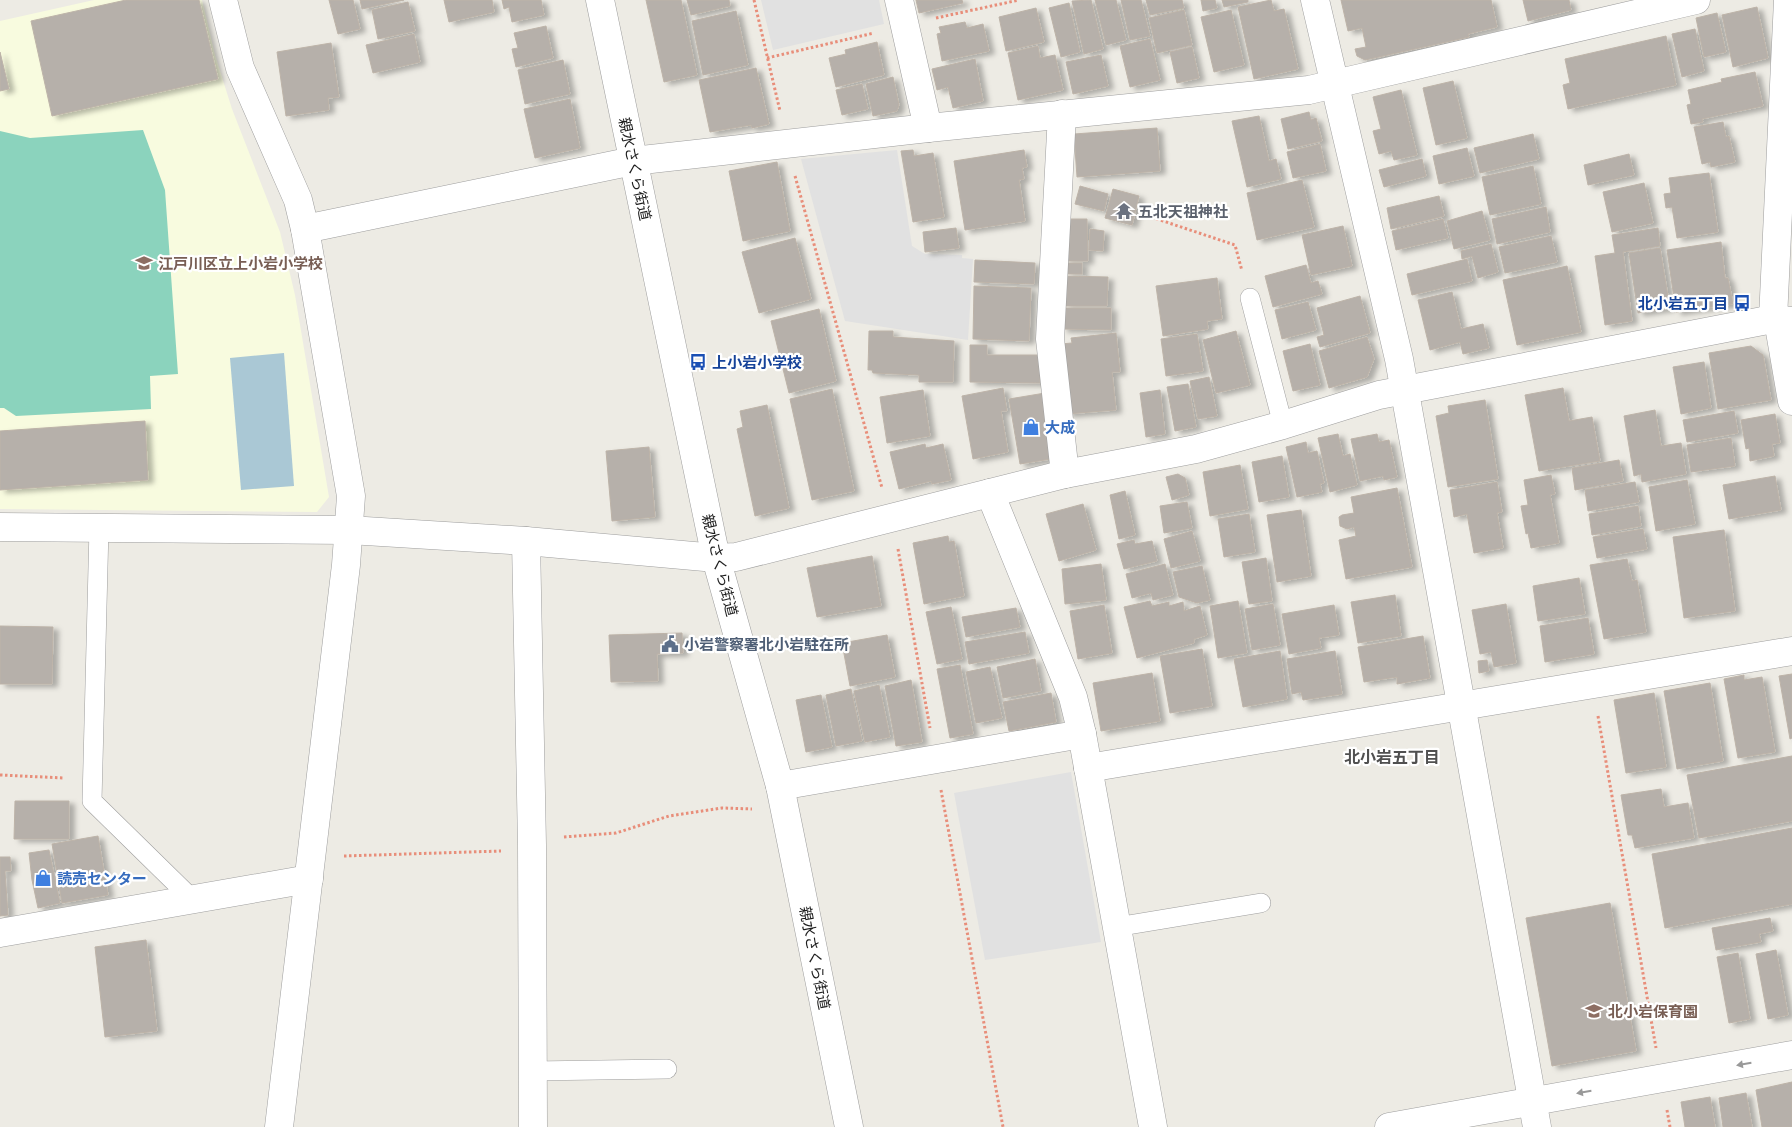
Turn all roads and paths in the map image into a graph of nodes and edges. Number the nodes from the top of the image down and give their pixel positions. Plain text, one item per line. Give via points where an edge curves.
1 (223, 0) edge
2 (600, 0) edge
3 (754, 0) edge
4 (899, 0) edge
5 (1315, 0) edge
6 (1696, 0) edge
7 (1788, 0) edge
8 (1334, 85) junction
9 (1062, 114) junction
10 (928, 128) junction
11 (788, 145) junction
12 (633, 161) junction
13 (1142, 214) dead end
14 (305, 229) junction
15 (1250, 298) joint
16 (1781, 320) edge
17 (1404, 390) junction
18 (1792, 401) edge
19 (1282, 425) junction
20 (1065, 474) junction
21 (990, 493) junction
22 (890, 517) junction
23 (0, 527) edge
24 (99, 528) junction
25 (349, 530) junction
26 (526, 541) junction
27 (716, 558) junction
28 (1792, 651) edge
29 (1592, 684) junction
30 (1462, 706) junction
31 (1082, 734) junction
32 (936, 759) junction
33 (1088, 768) junction
34 (780, 786) junction
35 (309, 879) junction
36 (192, 899) junction
37 (1261, 903) dead end
38 (1116, 927) junction
39 (0, 934) edge
40 (1792, 1055) edge
41 (667, 1069) dead end
42 (533, 1071) junction
43 (1662, 1079) junction
44 (1535, 1114) edge
45 (280, 1127) edge
46 (532, 1127) edge
47 (849, 1127) edge
48 (1003, 1127) edge
49 (1153, 1127) edge
50 (1389, 1127) edge
51 (1670, 1127) edge

1 - 14 street via 240,68 298,200
2 - 12 street, 親水さくら街道
3 - 11 path
4 - 10 street
5 - 8 street
6 - 8 street
7 - 16 street
8 - 9 street
8 - 17 street
9 - 10 street
9 - 20 street via 1050,339
10 - 11 street
11 - 12 street
11 - 22 path
12 - 14 street
12 - 27 street, 親水さくら街道
13 - 15 path via 1235,245
14 - 25 street via 351,496
15 - 19 lane
16 - 17 street
16 - 18 street
17 - 19 street
17 - 30 street
19 - 20 street via 1196,449
20 - 21 street
21 - 22 street
21 - 31 street via 1073,697
22 - 27 street via 750,554
22 - 32 path
23 - 24 street
24 - 25 street
24 - 36 lane via 92,801
25 - 26 street
25 - 35 street
26 - 27 street
26 - 42 street
27 - 34 street, 親水さくら街道
28 - 29 street
29 - 30 street
29 - 43 path
30 - 33 street
30 - 44 street
31 - 32 street
31 - 33 street
32 - 34 street
32 - 48 path
33 - 38 street
34 - 47 street, 親水さくら街道
35 - 36 street
35 - 45 street
36 - 39 street
37 - 38 lane
38 - 49 street
40 -> 43 street
41 - 42 lane
42 - 46 street
43 -> 44 street
43 - 51 path
44 - 50 street

